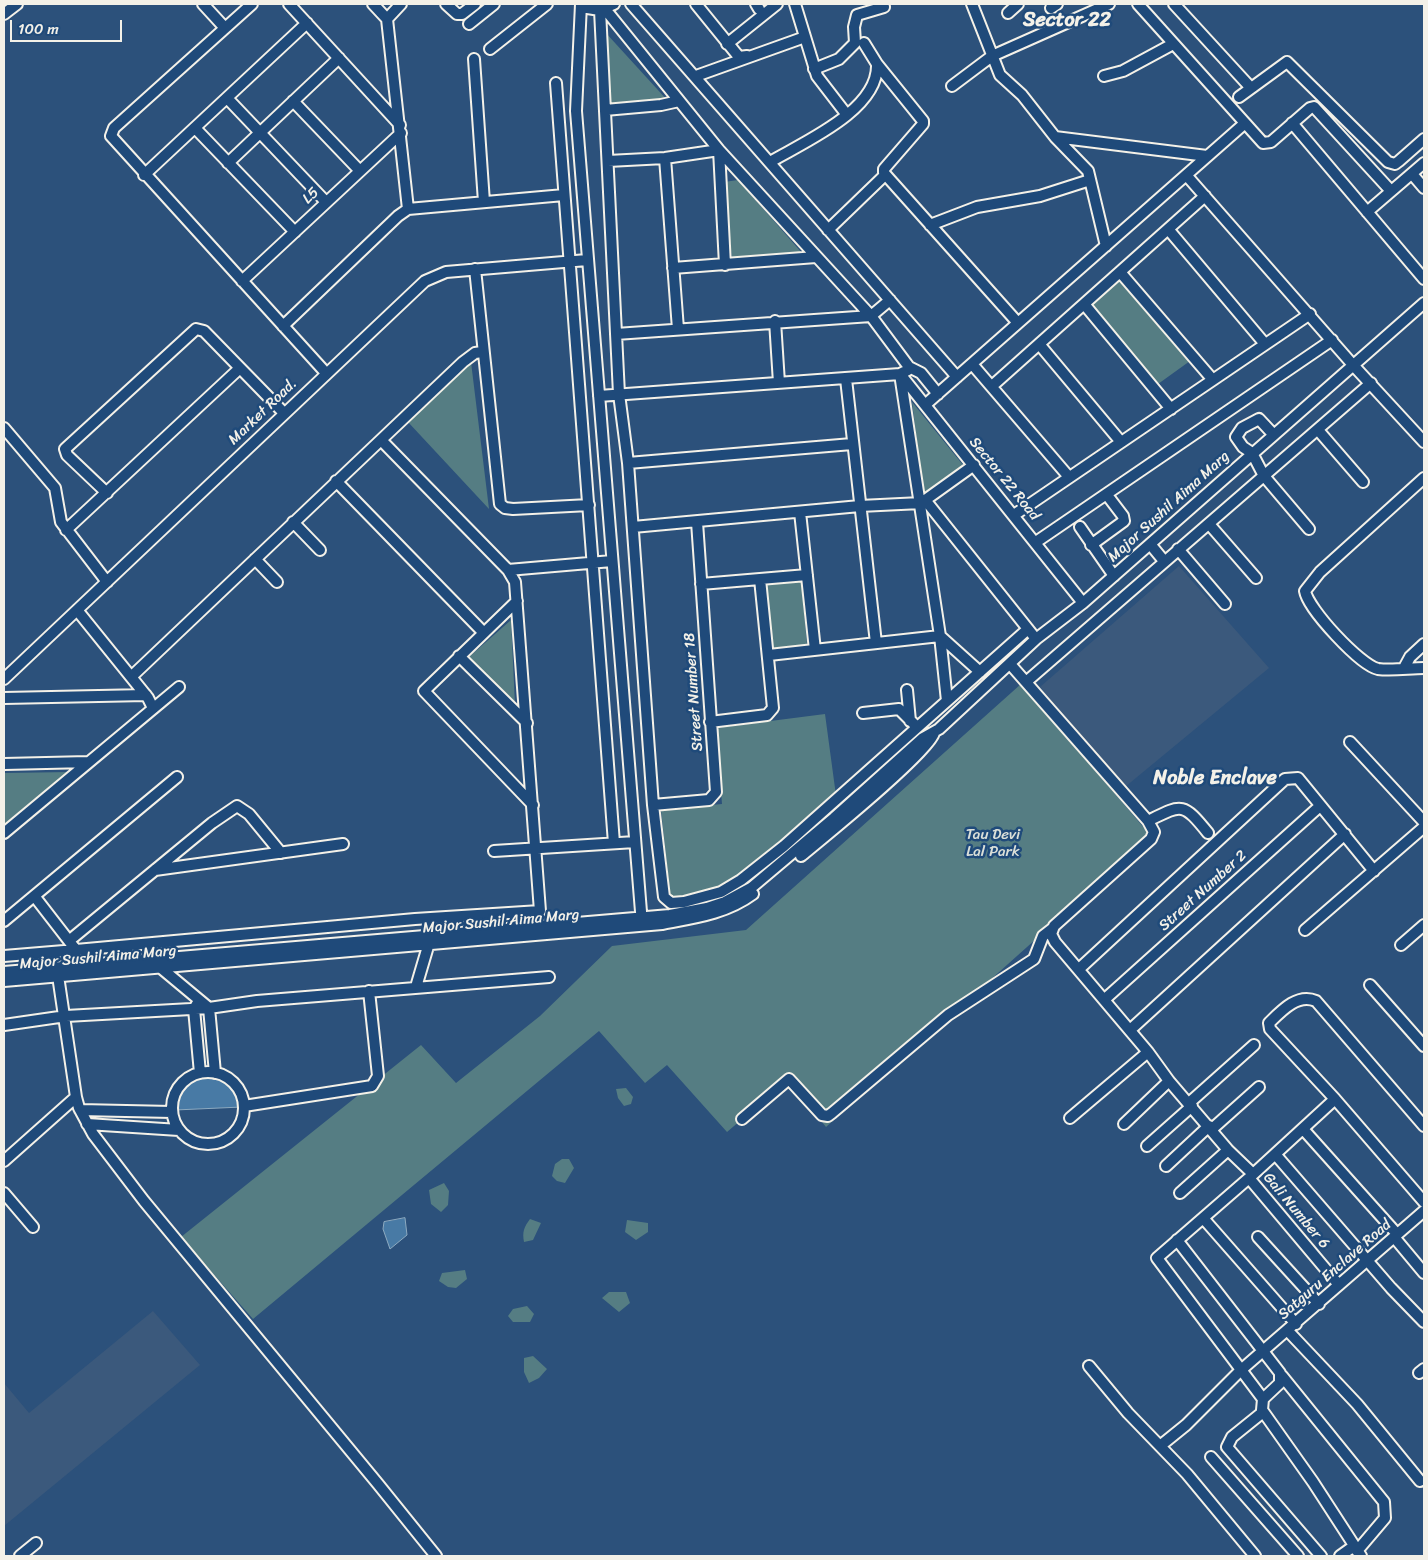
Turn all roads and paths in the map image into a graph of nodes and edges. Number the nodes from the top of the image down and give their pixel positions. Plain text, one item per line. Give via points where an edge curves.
1 (17, 4) edge
2 (203, 4) edge
3 (252, 4) edge
4 (289, 4) edge
5 (373, 4) edge
6 (401, 4) edge
7 (446, 4) edge
8 (475, 4) edge
9 (494, 4) edge
10 (547, 4) edge
11 (631, 4) edge
12 (696, 4) edge
13 (777, 4) edge
14 (795, 4) edge
15 (884, 4) edge
16 (973, 4) edge
17 (1018, 4) edge
18 (1109, 4) edge
19 (1138, 4) edge
20 (1174, 4) edge
21 (581, 5) edge
22 (606, 7) edge
23 (1008, 13) dead end
24 (4, 14) edge
25 (387, 19) junction
26 (307, 23) junction
27 (469, 24) dead end
28 (225, 28) junction
29 (805, 37) junction
30 (864, 43) dead end
31 (727, 44) junction
32 (1173, 44) junction
33 (490, 49) dead end
34 (753, 56) junction
35 (992, 56) junction
36 (339, 58) junction
37 (474, 59) dead end
38 (877, 64) junction
39 (814, 68) junction
40 (696, 76) junction
41 (1104, 76) dead end
42 (556, 83) dead end
43 (952, 86) dead end
44 (1251, 88) junction
45 (1239, 97) dead end
46 (227, 98) junction
47 (293, 101) junction
48 (679, 101) junction
49 (605, 110) junction
50 (847, 115) junction
51 (1292, 123) junction
52 (1244, 124) junction
53 (195, 128) junction
54 (400, 129) junction
55 (260, 132) junction
56 (1055, 137) junction
57 (1424, 138) edge
58 (719, 150) junction
59 (1207, 156) junction
60 (664, 158) junction
61 (608, 161) junction
62 (770, 162) junction
63 (1424, 162) edge
64 (228, 163) junction
65 (360, 171) junction
66 (1412, 174) junction
67 (144, 175) junction
68 (885, 175) junction
69 (1187, 176) junction
70 (1090, 180) junction
71 (1424, 188) edge
72 (1391, 191) junction
73 (564, 195) junction
74 (1205, 196) junction
75 (326, 202) junction
76 (484, 202) junction
77 (408, 209) junction
78 (1367, 212) junction
79 (930, 225) junction
80 (1168, 229) junction
81 (828, 230) junction
82 (295, 232) junction
83 (1106, 246) junction
84 (816, 257) junction
85 (587, 260) junction
86 (569, 261) junction
87 (725, 265) junction
88 (673, 268) junction
89 (475, 269) junction
90 (1120, 272) junction
91 (1424, 279) edge
92 (242, 281) junction
93 (890, 300) junction
94 (1424, 303) edge
95 (1084, 304) junction
96 (1310, 314) junction
97 (871, 316) junction
98 (775, 321) junction
99 (1018, 323) junction
100 (283, 326) junction
101 (678, 329) junction
102 (616, 334) junction
103 (1332, 340) junction
104 (1039, 344) junction
105 (1265, 344) junction
106 (482, 352) junction
107 (972, 364) junction
108 (1353, 365) junction
109 (909, 367) junction
110 (240, 368) junction
111 (326, 373) junction
112 (900, 374) junction
113 (957, 377) junction
114 (846, 379) junction
115 (1213, 380) junction
116 (779, 383) junction
117 (1371, 383) junction
118 (992, 386) junction
119 (619, 394) junction
120 (938, 394) junction
121 (599, 396) junction
122 (925, 405) junction
123 (1170, 408) junction
124 (284, 413) junction
125 (4, 428) edge
126 (1318, 430) junction
127 (1274, 434) junction
128 (381, 440) junction
129 (1121, 442) junction
130 (1424, 442) edge
131 (852, 444) junction
132 (1252, 453) junction
133 (628, 463) junction
134 (974, 465) junction
135 (1264, 476) junction
136 (1069, 477) junction
137 (1424, 478) edge
138 (336, 482) junction
139 (1363, 482) dead end
140 (107, 494) junction
141 (1107, 495) junction
142 (923, 502) junction
143 (588, 505) junction
144 (860, 506) junction
145 (800, 512) junction
146 (1014, 515) junction
147 (293, 522) junction
148 (697, 522) junction
149 (1209, 524) junction
150 (633, 527) junction
151 (1080, 527) dead end
152 (1309, 529) dead end
153 (66, 530) junction
154 (1036, 542) junction
155 (1150, 544) junction
156 (1092, 545) junction
157 (1178, 549) junction
158 (320, 550) dead end
159 (255, 559) junction
160 (612, 561) junction
161 (1164, 561) junction
162 (593, 562) junction
163 (508, 570) junction
164 (807, 575) junction
165 (1114, 576) junction
166 (1256, 578) dead end
167 (760, 579) junction
168 (107, 582) junction
169 (277, 582) dead end
170 (701, 584) junction
171 (517, 602) junction
172 (1083, 603) junction
173 (1226, 604) dead end
174 (77, 610) junction
175 (1028, 629) junction
176 (484, 633) junction
177 (940, 636) junction
178 (1036, 640) junction
179 (876, 643) junction
180 (1424, 644) edge
181 (815, 650) junction
182 (769, 655) junction
183 (459, 656) junction
184 (1010, 664) junction
185 (1404, 668) junction
186 (1424, 668) edge
187 (980, 672) junction
188 (131, 677) junction
189 (4, 679) edge
190 (1026, 682) junction
191 (179, 687) dead end
192 (907, 690) dead end
193 (146, 695) junction
194 (4, 698) edge
195 (947, 701) junction
196 (153, 708) junction
197 (863, 713) dead end
198 (710, 722) junction
199 (527, 723) junction
200 (913, 725) junction
201 (1350, 742) dead end
202 (88, 762) junction
203 (4, 764) edge
204 (177, 777) dead end
205 (533, 805) junction
206 (653, 805) junction
207 (1320, 806) junction
208 (1148, 822) junction
209 (1424, 822) edge
210 (1424, 827) edge
211 (4, 833) edge
212 (1208, 833) dead end
213 (1345, 834) junction
214 (635, 842) junction
215 (614, 843) junction
216 (343, 844) dead end
217 (535, 848) junction
218 (494, 851) dead end
219 (281, 853) junction
220 (154, 870) junction
221 (1374, 871) junction
222 (35, 897) junction
223 (540, 911) junction
224 (4, 921) edge
225 (642, 921) junction
226 (1424, 925) edge
227 (540, 926) junction
228 (1052, 929) junction
229 (1305, 930) dead end
230 (70, 940) junction
231 (429, 943) junction
232 (1401, 945) dead end
233 (79, 950) junction
234 (4, 956) edge
235 (95, 964) junction
236 (161, 968) junction
237 (1079, 969) junction
238 (4, 972) edge
239 (58, 972) junction
240 (550, 977) dead end
241 (4, 981) edge
242 (1370, 985) dead end
243 (416, 987) junction
244 (370, 991) junction
245 (1105, 999) junction
246 (197, 1005) junction
247 (209, 1008) junction
248 (66, 1016) junction
249 (4, 1025) edge
250 (1130, 1030) junction
251 (1254, 1045) dead end
252 (1424, 1046) edge
253 (1148, 1052) junction
254 (200, 1073) junction
255 (215, 1073) junction
256 (1169, 1081) junction
257 (1259, 1087) dead end
258 (76, 1097) junction
259 (1335, 1099) junction
260 (1190, 1105) junction
261 (244, 1106) junction
262 (80, 1110) junction
263 (172, 1112) junction
264 (1070, 1118) dead end
265 (742, 1120) dead end
266 (87, 1124) junction
267 (1124, 1124) dead end
268 (1424, 1126) edge
269 (1211, 1127) junction
270 (1302, 1129) junction
271 (179, 1130) junction
272 (1147, 1146) dead end
273 (1228, 1150) junction
274 (1275, 1154) junction
275 (4, 1161) edge
276 (1166, 1166) dead end
277 (1251, 1176) junction
278 (4, 1193) edge
279 (1180, 1193) dead end
280 (1424, 1202) edge
281 (1423, 1214) edge
282 (1203, 1218) junction
283 (33, 1227) dead end
284 (1396, 1236) junction
285 (1258, 1237) dead end
286 (1177, 1240) junction
287 (1367, 1261) junction
288 (1424, 1273) edge
289 (1339, 1286) junction
290 (1319, 1304) junction
291 (1424, 1322) edge
292 (1292, 1328) junction
293 (1265, 1352) junction
294 (1089, 1366) dead end
295 (1241, 1370) junction
296 (1282, 1376) junction
297 (1263, 1399) junction
298 (1263, 1412) junction
299 (1160, 1446) junction
300 (1211, 1456) dead end
301 (1420, 1481) dead end
302 (36, 1543) dead end
303 (1357, 1551) edge
304 (25, 1555) edge
305 (436, 1556) edge
306 (1255, 1556) edge
307 (1298, 1556) edge
308 (1321, 1556) edge
309 (1340, 1556) edge

1 - 24 street
2 - 28 street
3 - 28 street
4 - 26 street
5 - 25 street
6 - 25 street
7 - 8 street via 457,14
9 - 27 street
10 - 33 street
11 - 40 street
12 - 31 street
13 - 31 street
14 - 29 street
15 - 39 street via 884,7 856,15 855,43 839,59
16 - 35 street
17 - 23 street
18 - 35 street
19 - 32 street
20 - 44 street
21 - 22 street
21 - 85 street via 576,111
22 - 48 street
22 - 49 street
25 - 54 street
26 - 36 street
26 - 46 street
28 - 67 street via 112,132 114,142
29 - 34 street
29 - 39 street
30 - 38 street
31 - 34 street via 739,57
32 - 41 street via 1123,71
32 - 52 street
34 - 40 street
35 - 43 street
35 - 56 street via 1002,78 1022,95
36 - 47 street
36 - 54 street
37 - 76 street
38 - 50 street via 874,85
38 - 68 street via 923,124 884,169
39 - 50 street
40 - 62 street
42 - 73 street
44 - 45 street
44 - 57 street via 1287,62 1388,162 1395,164
46 - 53 street
46 - 55 street
47 - 55 street
47 - 65 street
48 - 49 street
48 - 58 street
49 - 61 street
50 - 62 street
51 - 52 street via 1265,144
51 - 72 street via 1314,107
51 - 78 street
52 - 59 street
53 - 64 street
53 - 67 street
54 - 65 street, L5
54 - 77 street
55 - 64 street
55 - 75 street
56 - 59 street
56 - 70 street via 1085,168
58 - 60 street
58 - 84 street
58 - 87 street
59 - 69 street
60 - 61 street
60 - 88 street
61 - 102 street
62 - 81 street
63 - 66 street
64 - 82 street
65 - 75 street, L5
66 - 71 street
66 - 72 street
67 - 92 street
68 - 79 street
68 - 81 street
69 - 74 street
69 - 83 street
70 - 79 street via 1040,196 977,207
70 - 83 street
72 - 78 street
73 - 76 street
73 - 86 street
74 - 80 street
74 - 96 street
75 - 82 street, L5
76 - 77 street
77 - 100 street
78 - 91 street
79 - 99 street
80 - 90 street
80 - 105 street
81 - 93 street
82 - 92 street, L5
83 - 99 street
84 - 87 street
84 - 97 street
85 - 86 street, Market Road.
85 - 121 street
86 - 89 street, Market Road.
86 - 143 street
87 - 88 street
88 - 101 street
89 - 106 street
89 - 111 street, Market Road. via 446,272 426,281
90 - 95 street
90 - 115 street
92 - 100 street
93 - 97 street
93 - 113 street
94 - 108 street, Major Sushil Aima Marg
95 - 104 street
95 - 123 street
96 - 103 street
96 - 105 street
97 - 98 street
97 - 109 street
98 - 101 street
98 - 116 street
99 - 107 street
100 - 111 street
101 - 102 street
102 - 119 street
103 - 108 street
103 - 141 street
104 - 118 street
104 - 129 street
105 - 115 street
106 - 128 street via 463,362
106 - 143 street via 500,504 505,508
107 - 113 street
107 - 118 street
108 - 117 street
108 - 127 street, Major Sushil Aima Marg
109 - 112 street
109 - 120 street via 921,373
110 - 124 street
110 - 140 street
110 - 140 street via 204,332 196,329 67,446 67,455
111 - 124 street, Market Road.
112 - 114 street
112 - 122 street, Sector 22 Road
112 - 142 street
113 - 120 street
114 - 116 street
114 - 131 street
115 - 123 street
116 - 119 street
117 - 126 street
117 - 130 street
118 - 136 street
119 - 121 street
119 - 133 street
120 - 122 street
121 - 160 street
122 - 134 street, Sector 22 Road
123 - 129 street
124 - 168 street, Market Road.
125 - 153 street via 55,488 58,517
126 - 135 street
126 - 139 street
127 - 132 street, Major Sushil Aima Marg
127 - 132 street via 1258,419 1242,428 1236,437
128 - 138 street
128 - 163 street
129 - 136 street
131 - 133 street
131 - 144 street
132 - 135 street
132 - 155 street, Major Sushil Aima Marg
133 - 150 street
134 - 142 street
134 - 146 street, Sector 22 Road
135 - 149 street
135 - 152 street
136 - 146 street
137 - 185 street via 1320,572 1305,592 1306,600 1318,616 1366,664 1378,669
138 - 147 street
138 - 176 street
140 - 153 street
141 - 154 street
141 - 156 street via 1124,521
142 - 144 street
142 - 175 street
142 - 177 street
143 - 162 street
144 - 145 street
144 - 179 street
145 - 148 street
145 - 164 street
146 - 154 street, Sector 22 Road
147 - 158 street
147 - 159 street
148 - 150 street
148 - 170 street, Street Number 18
149 - 157 street
149 - 166 street
150 - 206 street
151 - 156 street
153 - 168 street
154 - 172 street, Sector 22 Road
155 - 161 street
155 - 165 street, Major Sushil Aima Marg
156 - 165 street
157 - 161 street
157 - 173 street
159 - 169 street
159 - 188 street
160 - 162 street
160 - 214 street
161 - 190 street
162 - 163 street
162 - 215 street
163 - 171 street via 515,582
164 - 167 street
164 - 181 street
165 - 172 street, Major Sushil Aima Marg
167 - 170 street
167 - 182 street
168 - 174 street, Market Road.
170 - 198 street, Street Number 18
171 - 176 street
171 - 199 street
172 - 178 street, Major Sushil Aima Marg
174 - 188 street
174 - 189 street, Market Road.
175 - 178 street
175 - 187 street
176 - 183 street
177 - 179 street
177 - 187 street
177 - 195 street
178 - 184 street, Major Sushil Aima Marg
179 - 181 street
180 - 185 street
181 - 182 street
182 - 198 street via 771,712
183 - 199 street
183 - 205 street via 424,688 424,693
184 - 190 street
184 - 225 street, Major Sushil Aima Marg via 934,733 929,743 881,787 750,897 718,912 662,924
185 - 186 street
187 - 195 street
188 - 193 street
190 - 208 street
191 - 196 street
192 - 200 street
193 - 194 street
193 - 196 street
195 - 200 street
196 - 202 street
197 - 200 street via 896,708
198 - 206 street, Street Number 18 via 715,796 709,800
199 - 205 street
200 - 206 street via 784,846 737,883 714,894 675,904 664,898
201 - 209 street
202 - 203 street
202 - 211 street
204 - 222 street
205 - 217 street
207 - 213 street
207 - 237 street via 1298,778 1285,779
207 - 245 street, Street Number 2
208 - 212 street via 1175,807 1182,808 1192,814
208 - 228 street via 1154,832 1151,839
210 - 221 street
213 - 221 street
213 - 250 street
214 - 215 street
214 - 225 street
215 - 217 street
216 - 219 street
217 - 218 street
217 - 223 street
219 - 220 street
219 - 220 street via 249,814 237,806 212,822
220 - 230 street
221 - 229 street
222 - 224 street
222 - 230 street
223 - 227 street
223 - 233 street via 415,919
225 - 227 street, Major Sushil Aima Marg
225 - 231 street, Major Sushil Aima Marg
226 - 232 street
227 - 235 street, Major Sushil Aima Marg
228 - 237 street, Gali Number 6 via 1055,942
228 - 265 street via 1043,936 1034,959 948,1015 828,1116 822,1115 789,1079
230 - 233 street
231 - 236 street, Major Sushil Aima Marg
231 - 243 street
233 - 234 street
233 - 235 street
235 - 239 street, Major Sushil Aima Marg
236 - 239 street, Major Sushil Aima Marg
236 - 246 street
237 - 245 street, Gali Number 6
238 - 239 street, Major Sushil Aima Marg
239 - 241 street, Major Sushil Aima Marg
239 - 248 street
240 - 243 street
242 - 252 street
243 - 244 street
244 - 247 street
244 - 261 street via 378,1076 372,1086
245 - 250 street, Gali Number 6
246 - 247 street
246 - 248 street
246 - 254 street
247 - 255 street
248 - 249 street
248 - 258 street
250 - 253 street, Gali Number 6
251 - 260 street
253 - 256 street, Gali Number 6
253 - 264 street
254 - 255 street
254 - 263 street via 182,1084 176,1092
255 - 261 street via 235,1085
256 - 260 street, Gali Number 6
256 - 267 street
257 - 269 street
258 - 262 street
258 - 275 street
259 - 268 street via 1269,1027 1271,1020 1300,999 1316,1001
259 - 270 street
259 - 280 street
260 - 269 street, Gali Number 6
260 - 272 street
261 - 271 street via 238,1128 220,1142 198,1143
262 - 263 street
262 - 266 street
263 - 271 street
266 - 271 street
266 - 305 street via 144,1201
269 - 273 street, Gali Number 6
269 - 276 street
270 - 274 street
270 - 284 street
273 - 277 street, Gali Number 6
273 - 279 street
274 - 277 street
274 - 287 street
277 - 282 street
277 - 289 street, Gali Number 6
278 - 283 street
281 - 284 street, Satguru Enclave Road
282 - 286 street
282 - 292 street
284 - 287 street, Satguru Enclave Road
284 - 288 street
285 - 290 street
286 - 293 street
286 - 295 street via 1158,1256 1158,1260
287 - 289 street, Satguru Enclave Road
287 - 291 street
289 - 290 street, Satguru Enclave Road
290 - 292 street, Satguru Enclave Road
292 - 293 street, Satguru Enclave Road
292 - 301 street
293 - 295 street, Satguru Enclave Road
293 - 296 street
294 - 299 street
295 - 297 street
295 - 299 street, Satguru Enclave Road
296 - 297 street
296 - 303 street via 1384,1502 1385,1518
297 - 298 street via 1260,1406
298 - 303 street
298 - 308 street via 1232,1437 1227,1447
299 - 306 street
300 - 307 street
302 - 304 street
303 - 309 street

